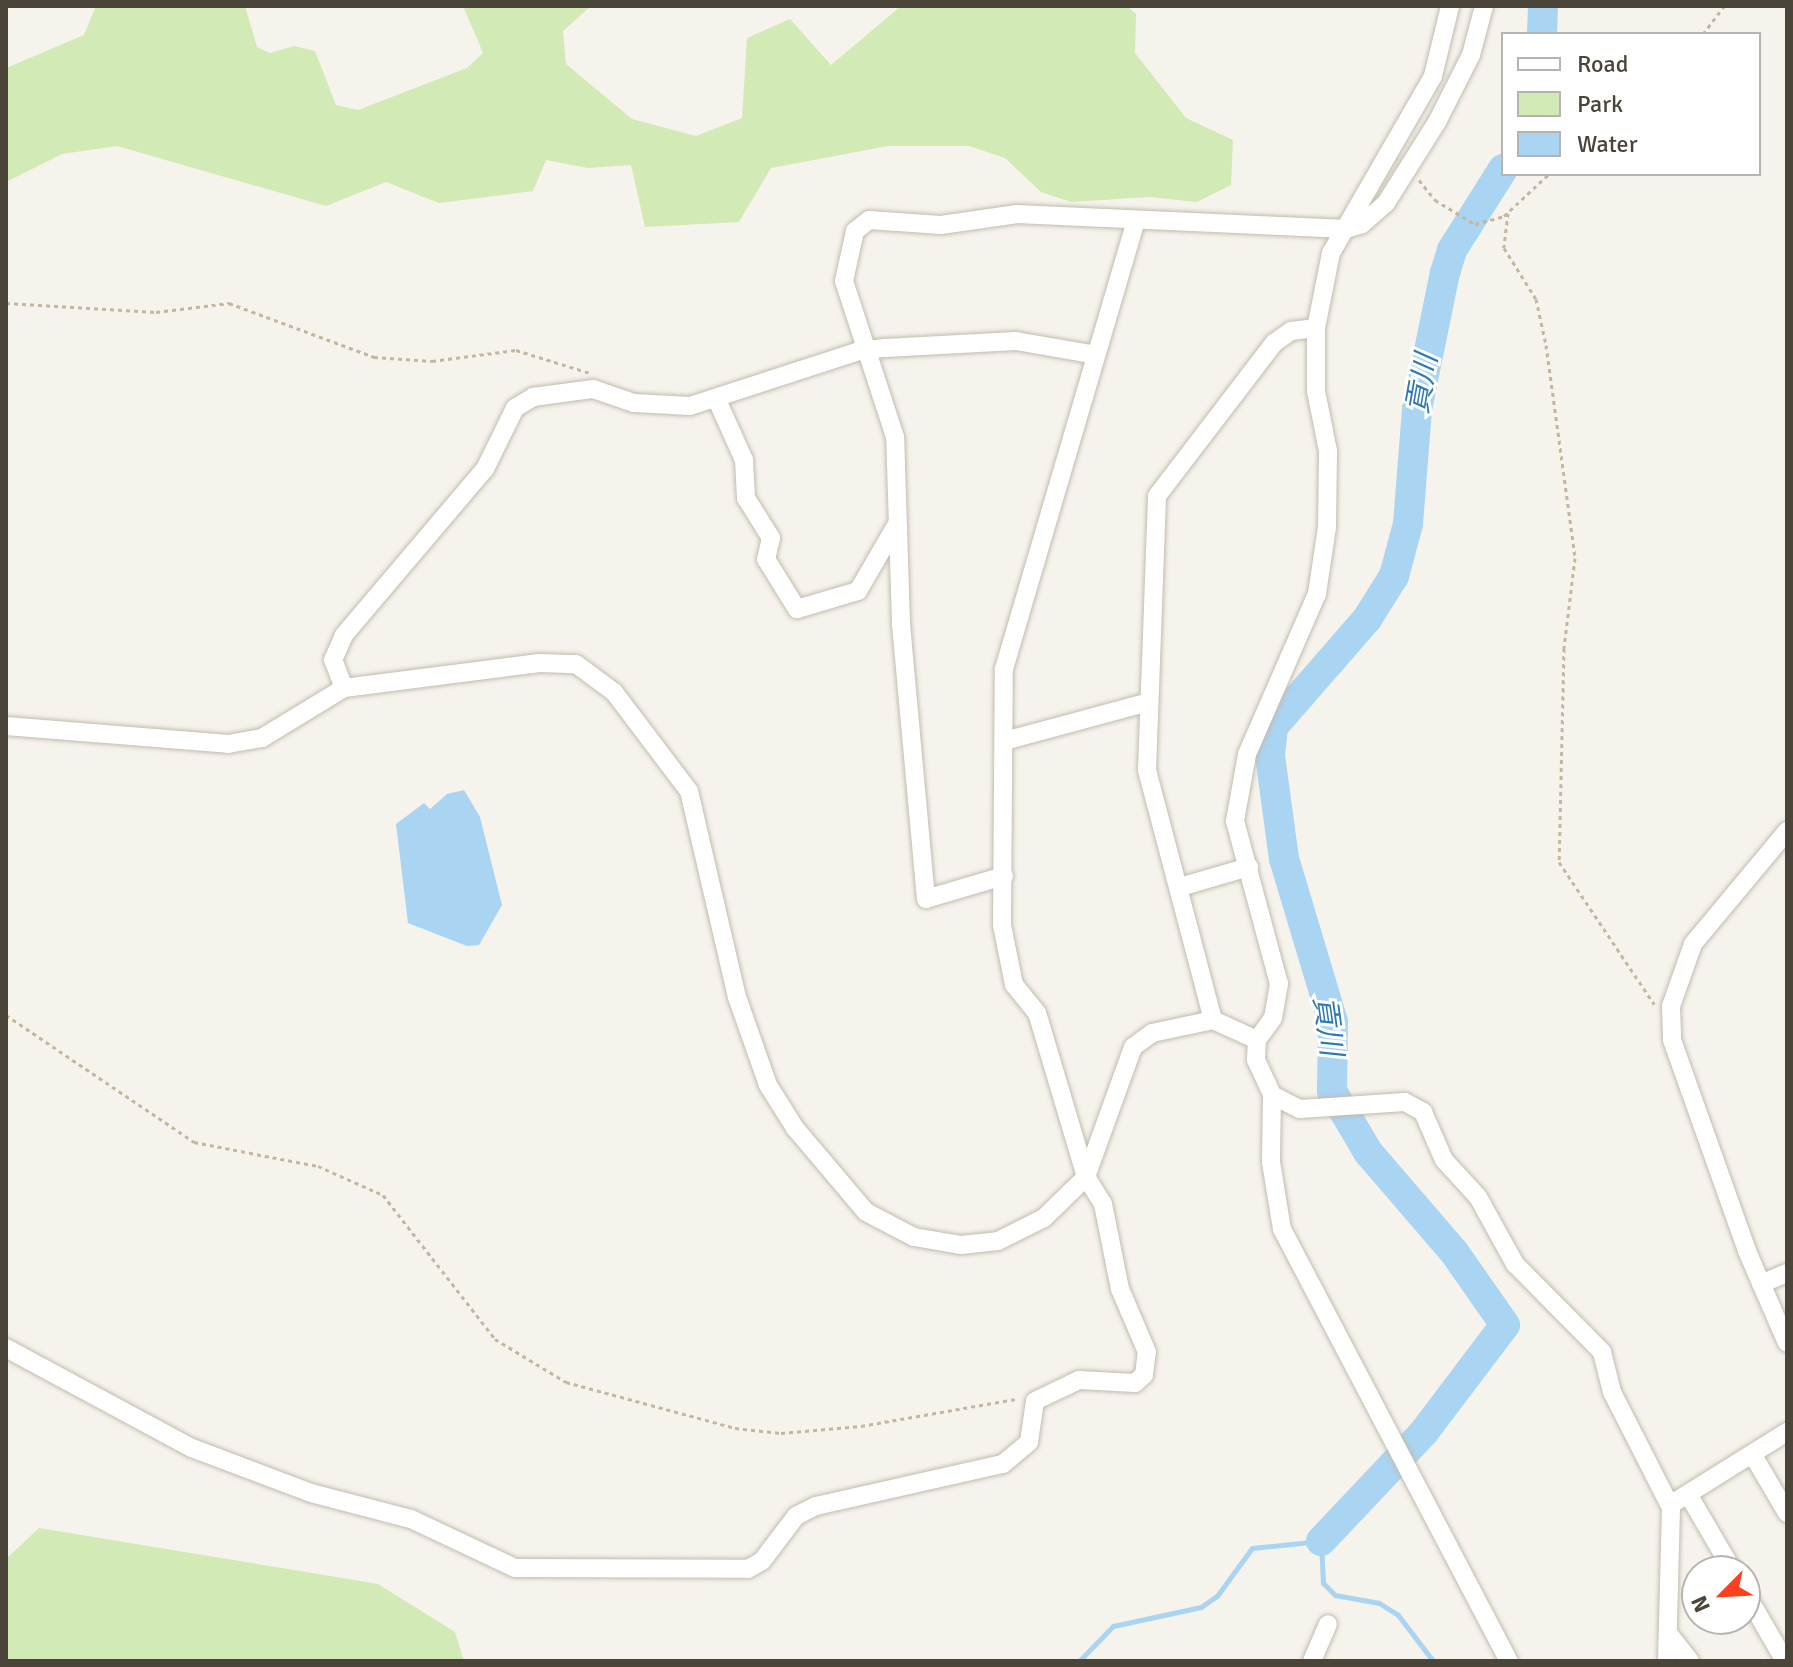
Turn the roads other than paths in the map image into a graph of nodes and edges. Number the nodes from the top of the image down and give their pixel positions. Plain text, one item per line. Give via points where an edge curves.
1 (1450, 6) edge
2 (1484, 6) edge
3 (1135, 223) junction
4 (1346, 229) junction
5 (1316, 328) junction
6 (871, 350) junction
7 (1096, 355) junction
8 (717, 400) junction
9 (898, 522) junction
10 (344, 688) junction
11 (1149, 702) junction
12 (6, 726) edge
13 (1008, 740) junction
14 (1785, 835) edge
15 (1249, 867) junction
16 (1004, 876) junction
17 (1180, 887) junction
18 (1213, 1020) junction
19 (1257, 1040) junction
20 (1272, 1095) junction
21 (1086, 1177) junction
22 (1787, 1273) edge
23 (1761, 1284) junction
24 (1785, 1334) edge
25 (6, 1348) edge
26 (1784, 1442) edge
27 (1754, 1457) junction
28 (1688, 1494) junction
29 (1670, 1505) junction
30 (1787, 1513) edge
31 (1724, 1555) edge
32 (1761, 1620) edge
33 (1328, 1624) dead end
34 (1668, 1633) junction
35 (1312, 1661) edge
36 (1509, 1661) edge
37 (1667, 1661) edge
38 (1690, 1661) edge
39 (1785, 1661) edge

1 - 4 street via 1433,76
2 - 4 street via 1471,55 1409,167 1373,219
3 - 4 street
3 - 6 street via 1017,214 941,225 869,220 846,251 844,281
3 - 7 street
4 - 5 street via 1331,253
5 - 11 street via 1291,331 1274,343 1157,496
5 - 15 street via 1316,391 1328,451 1327,527 1317,594 1247,754 1235,821
6 - 7 street via 1016,341
6 - 8 street
6 - 9 street via 895,437
7 - 13 street via 1004,669
8 - 9 street via 744,460 746,498 771,538 766,559 797,609 858,591
8 - 10 street via 690,406 634,403 593,389 533,397 518,405 485,469 344,635 333,660
9 - 16 street via 926,899
10 - 12 street via 262,738 228,744
10 - 21 street via 539,663 576,664 614,692 689,791 737,997 768,1085 795,1128 866,1212 914,1237 961,1245 998,1241 1044,1218
11 - 13 street
11 - 17 street via 1147,770
13 - 16 street
14 - 23 street via 1693,944 1671,1006 1672,1040
15 - 17 street
15 - 19 street via 1279,984 1273,1018
16 - 21 street via 1002,925 1014,985 1037,1013
17 - 18 street
18 - 19 street
18 - 21 street via 1152,1033 1133,1047
19 - 20 street via 1256,1060
20 - 29 street via 1300,1109 1405,1102 1423,1112 1444,1160 1478,1197 1515,1264 1602,1352 1612,1392
20 - 36 street via 1271,1162 1282,1229
21 - 25 street via 1103,1204 1120,1289 1149,1368 1135,1383 1090,1378 1035,1401 1021,1454 1003,1464 816,1506 796,1516 762,1561 748,1569 515,1568 411,1519 311,1493 192,1448
22 - 23 street
23 - 24 street
26 - 27 street
27 - 28 street
27 - 30 street
28 - 29 street
28 - 31 street
29 - 34 street
32 - 39 street
33 - 35 street
34 - 37 street
34 - 38 street

